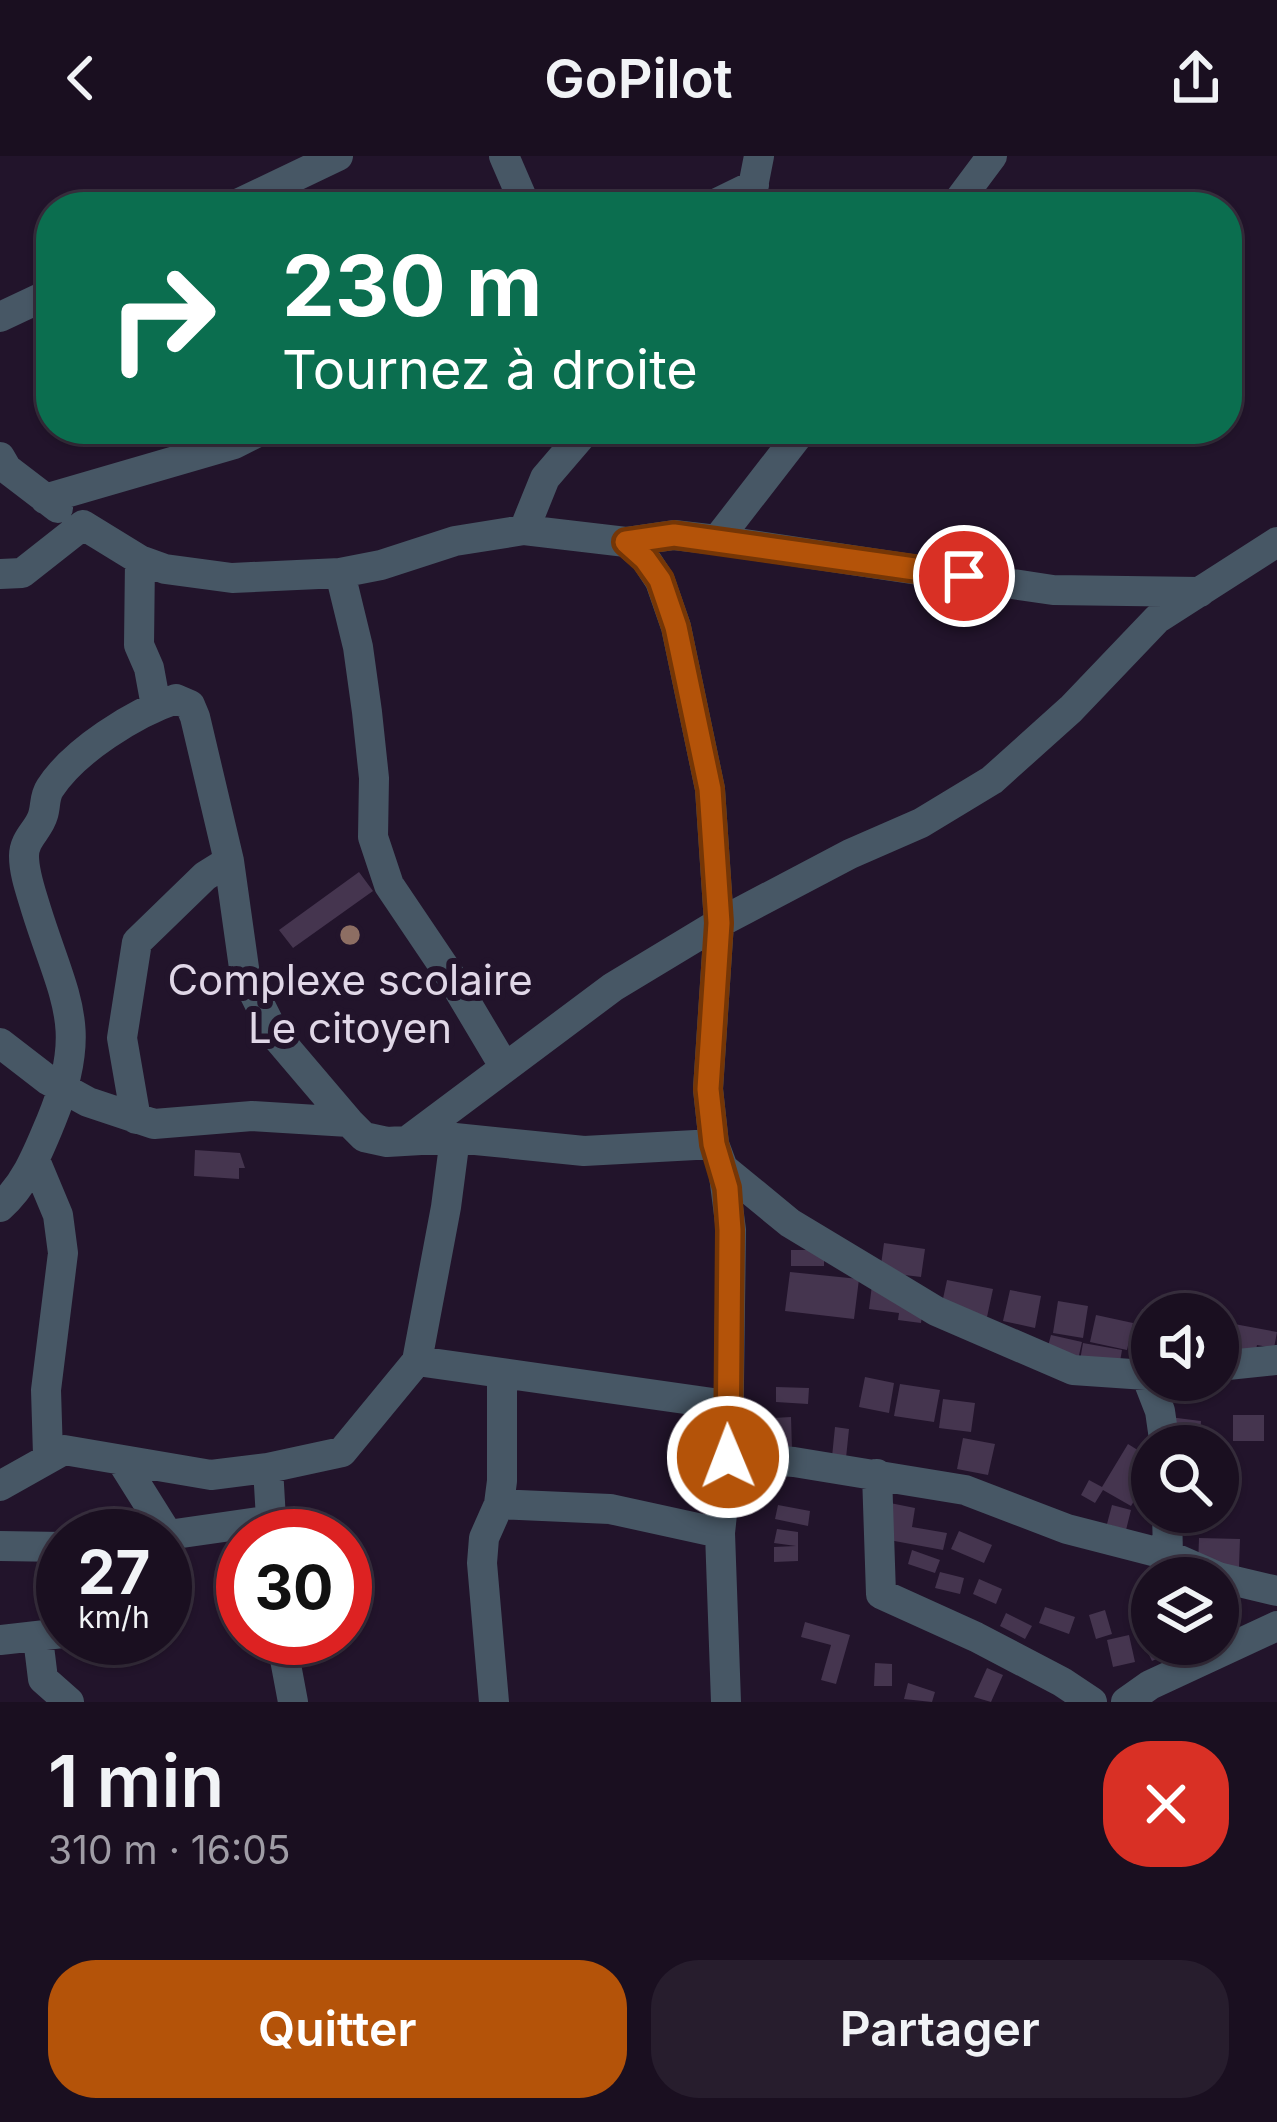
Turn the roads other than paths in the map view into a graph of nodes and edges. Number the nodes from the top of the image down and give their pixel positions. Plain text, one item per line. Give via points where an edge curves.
1 (338, 156) edge
2 (505, 156) edge
3 (992, 156) edge
4 (262, 192) edge
5 (520, 192) edge
6 (965, 192) edge
7 (36, 299) edge
8 (0, 317) edge
9 (234, 444) edge
10 (574, 444) edge
11 (791, 444) edge
12 (0, 458) edge
13 (45, 499) junction
14 (83, 525) junction
15 (524, 530) junction
16 (717, 540) junction
17 (626, 542) junction
18 (1277, 542) edge
19 (140, 560) junction
20 (340, 573) junction
21 (0, 574) edge
22 (1200, 592) junction
23 (156, 706) junction
24 (229, 861) junction
25 (719, 923) junction
26 (74, 1037) junction
27 (122, 1039) junction
28 (0, 1043) edge
29 (504, 1066) junction
30 (65, 1088) junction
31 (136, 1119) junction
32 (349, 1122) junction
33 (455, 1138) junction
34 (407, 1141) junction
35 (718, 1156) junction
36 (35, 1160) junction
37 (0, 1207) edge
38 (1277, 1360) edge
39 (417, 1361) junction
40 (1239, 1364) edge
41 (502, 1373) junction
42 (1131, 1374) edge
43 (727, 1405) junction
44 (48, 1455) junction
45 (728, 1457) junction
46 (121, 1460) junction
47 (268, 1468) junction
48 (877, 1474) junction
49 (0, 1486) edge
50 (499, 1504) junction
51 (149, 1509) edge
52 (271, 1509) edge
53 (719, 1533) junction
54 (1167, 1533) edge
55 (0, 1546) edge
56 (36, 1547) edge
57 (1168, 1555) junction
58 (1277, 1591) edge
59 (1277, 1626) edge
60 (36, 1636) edge
61 (0, 1640) edge
62 (45, 1665) edge
63 (286, 1665) edge
64 (69, 1702) edge
65 (292, 1702) edge
66 (494, 1702) edge
67 (726, 1702) edge
68 (1092, 1702) edge
69 (1126, 1702) edge

1 - 4 street
2 - 5 street
3 - 6 street
7 - 8 street
9 - 13 street
10 - 15 street via 545,478
11 - 16 street
12 - 13 street
13 - 14 street
14 - 19 street
14 - 21 street via 22,573
15 - 17 street
15 - 20 street
16 - 17 street
16 - 22 street via 1053,590
17 - 25 street via 660,580 676,627 710,789
18 - 22 street
19 - 20 street via 232,578
19 - 23 street via 139,645
20 - 29 street via 367,712 373,837 389,886
22 - 25 street via 1157,620 992,780
23 - 24 street via 176,699 190,706
23 - 26 street via 96,743 49,789 26,844 27,879
24 - 27 street via 141,935
24 - 32 street via 245,975 258,1006
25 - 29 street
25 - 35 street via 708,1089
26 - 27 street
26 - 30 street
27 - 31 street
28 - 30 street
29 - 34 street
30 - 31 street
30 - 36 street
31 - 32 street
32 - 34 street via 364,1137
33 - 34 street
33 - 35 street
33 - 39 street
35 - 42 street via 790,1223 936,1311 1072,1370
35 - 43 street via 730,1230
36 - 37 street
36 - 44 street via 58,1215 63,1253 46,1390
38 - 40 street
39 - 41 street
39 - 47 street via 342,1452
41 - 43 street
41 - 50 street
43 - 45 street
44 - 46 street via 64,1450
44 - 49 street
45 - 48 street
45 - 53 street
46 - 47 street via 225,1476
46 - 51 street
47 - 52 street
48 - 57 street via 990,1497 1067,1529
48 - 68 street via 881,1594
50 - 53 street via 610,1509
50 - 66 street via 482,1563
53 - 67 street
54 - 57 street
55 - 56 street
57 - 58 street
59 - 69 street
60 - 61 street
62 - 64 street via 43,1679
63 - 65 street

